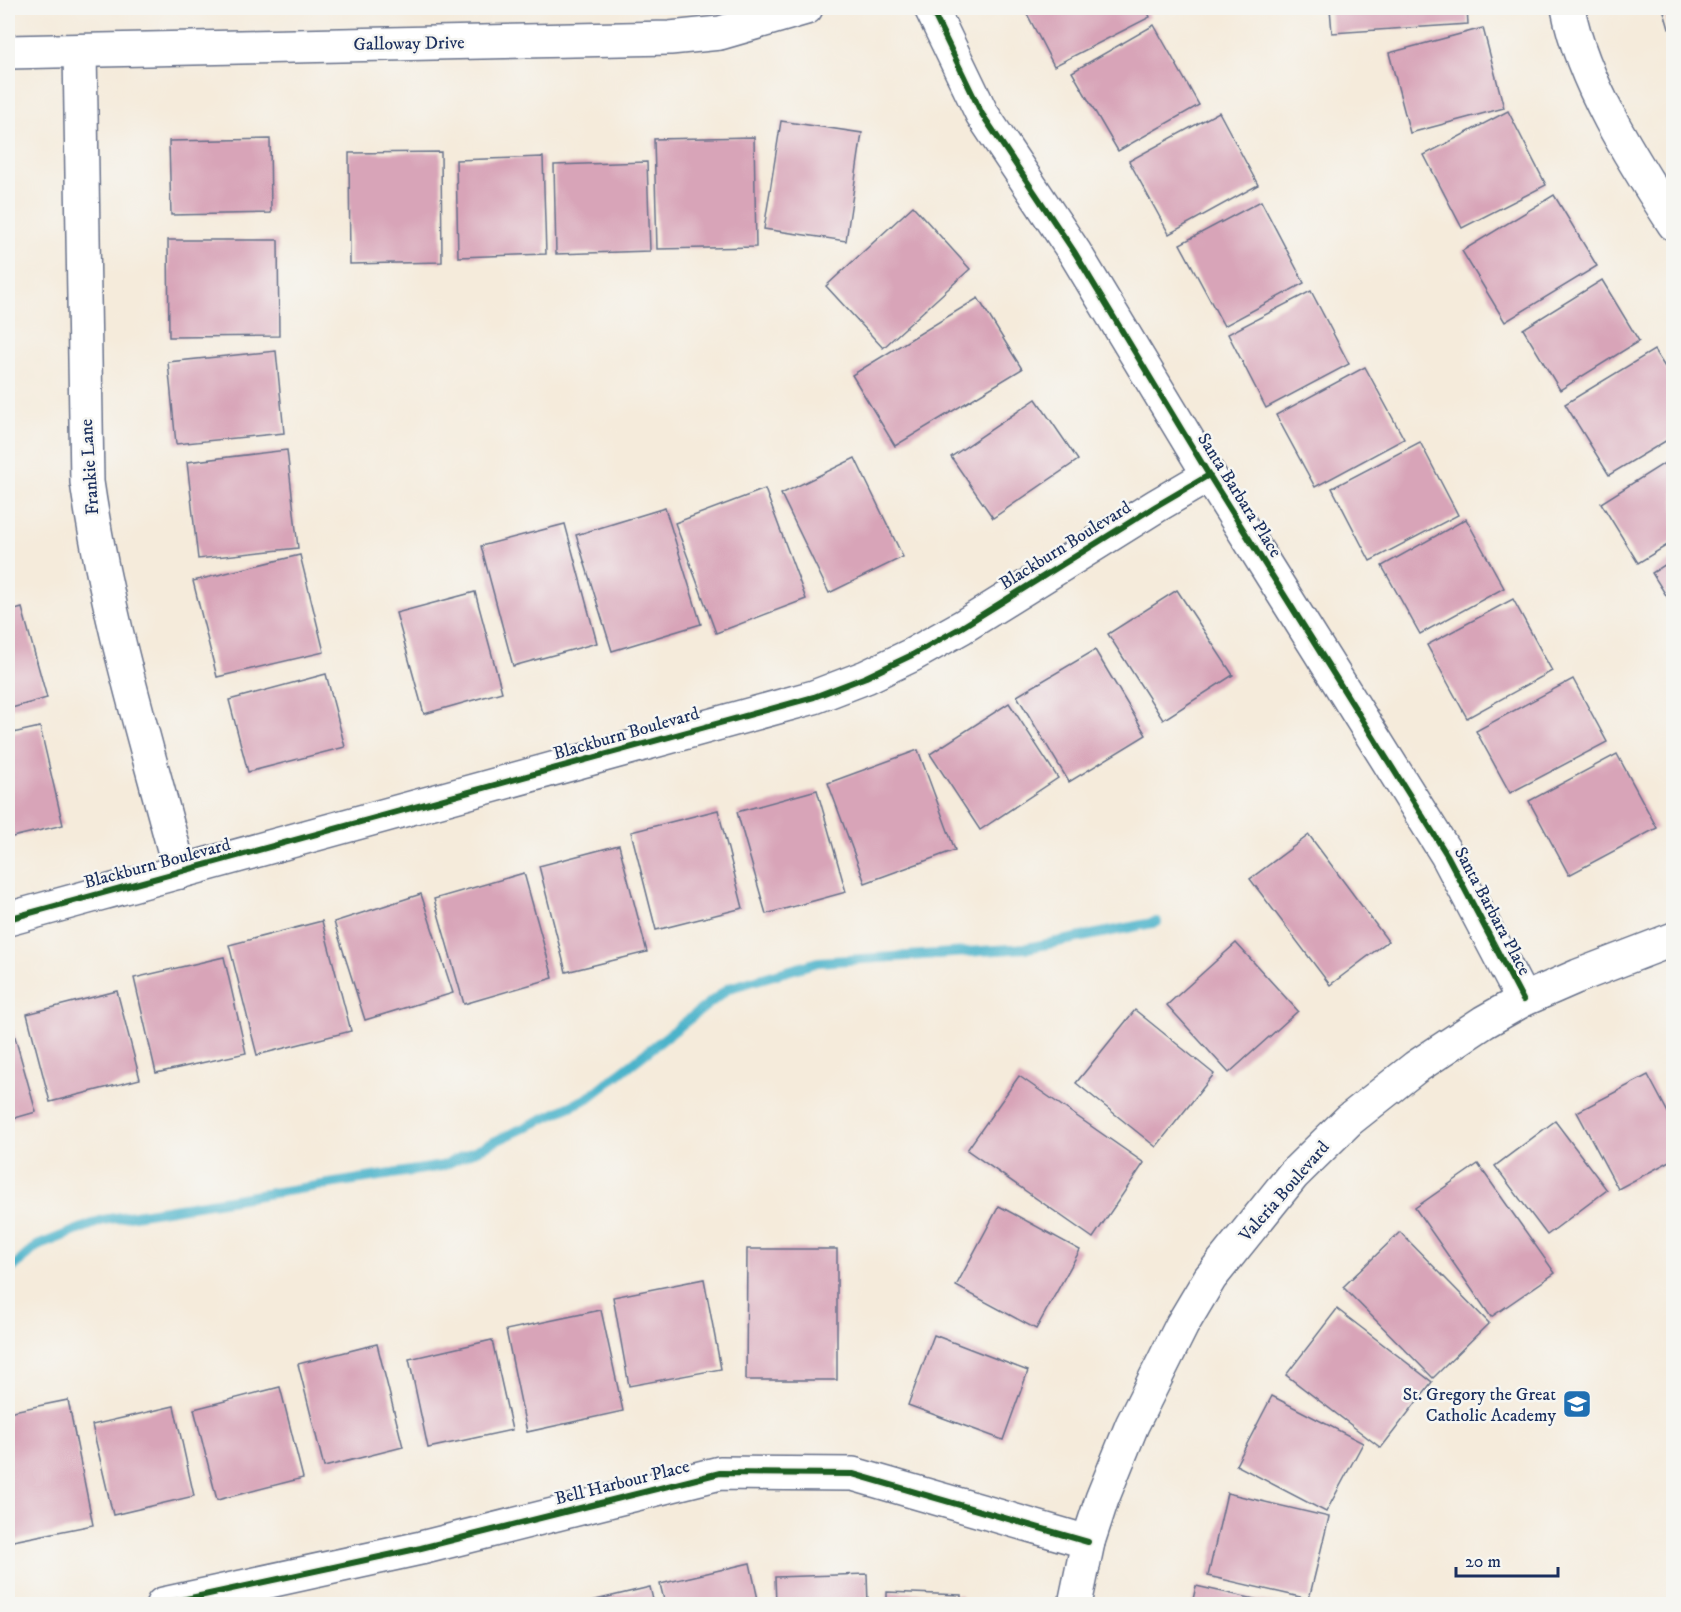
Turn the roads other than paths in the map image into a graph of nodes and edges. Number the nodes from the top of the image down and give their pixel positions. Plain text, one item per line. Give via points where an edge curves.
1 (806, 8) edge
2 (931, 8) edge
3 (1568, 8) edge
4 (80, 51) junction
5 (8, 52) edge
6 (1674, 224) edge
7 (1209, 475) junction
8 (180, 872) junction
9 (8, 919) edge
10 (1674, 939) edge
11 (1523, 1000) junction
12 (1088, 1542) junction
13 (163, 1605) edge
14 (1076, 1605) edge

1 - 4 street, Galloway Drive via 720,33 670,38
2 - 7 street, Santa Barbara Place via 982,114 1075,253
3 - 6 street via 1599,99
4 - 5 street, Galloway Drive
4 - 8 street, Frankie Lane via 87,482 122,657
7 - 8 street, Blackburn Boulevard via 962,627 866,677 814,697
7 - 11 street, Santa Barbara Place via 1447,855
8 - 9 street, Blackburn Boulevard
10 - 11 street, Valeria Boulevard
11 - 12 street, Valeria Boulevard via 1416,1067 1350,1120 1293,1175 1210,1278 1132,1425
12 - 13 street, Bell Harbour Place via 853,1474 720,1473 421,1548
12 - 14 street, Valeria Boulevard

